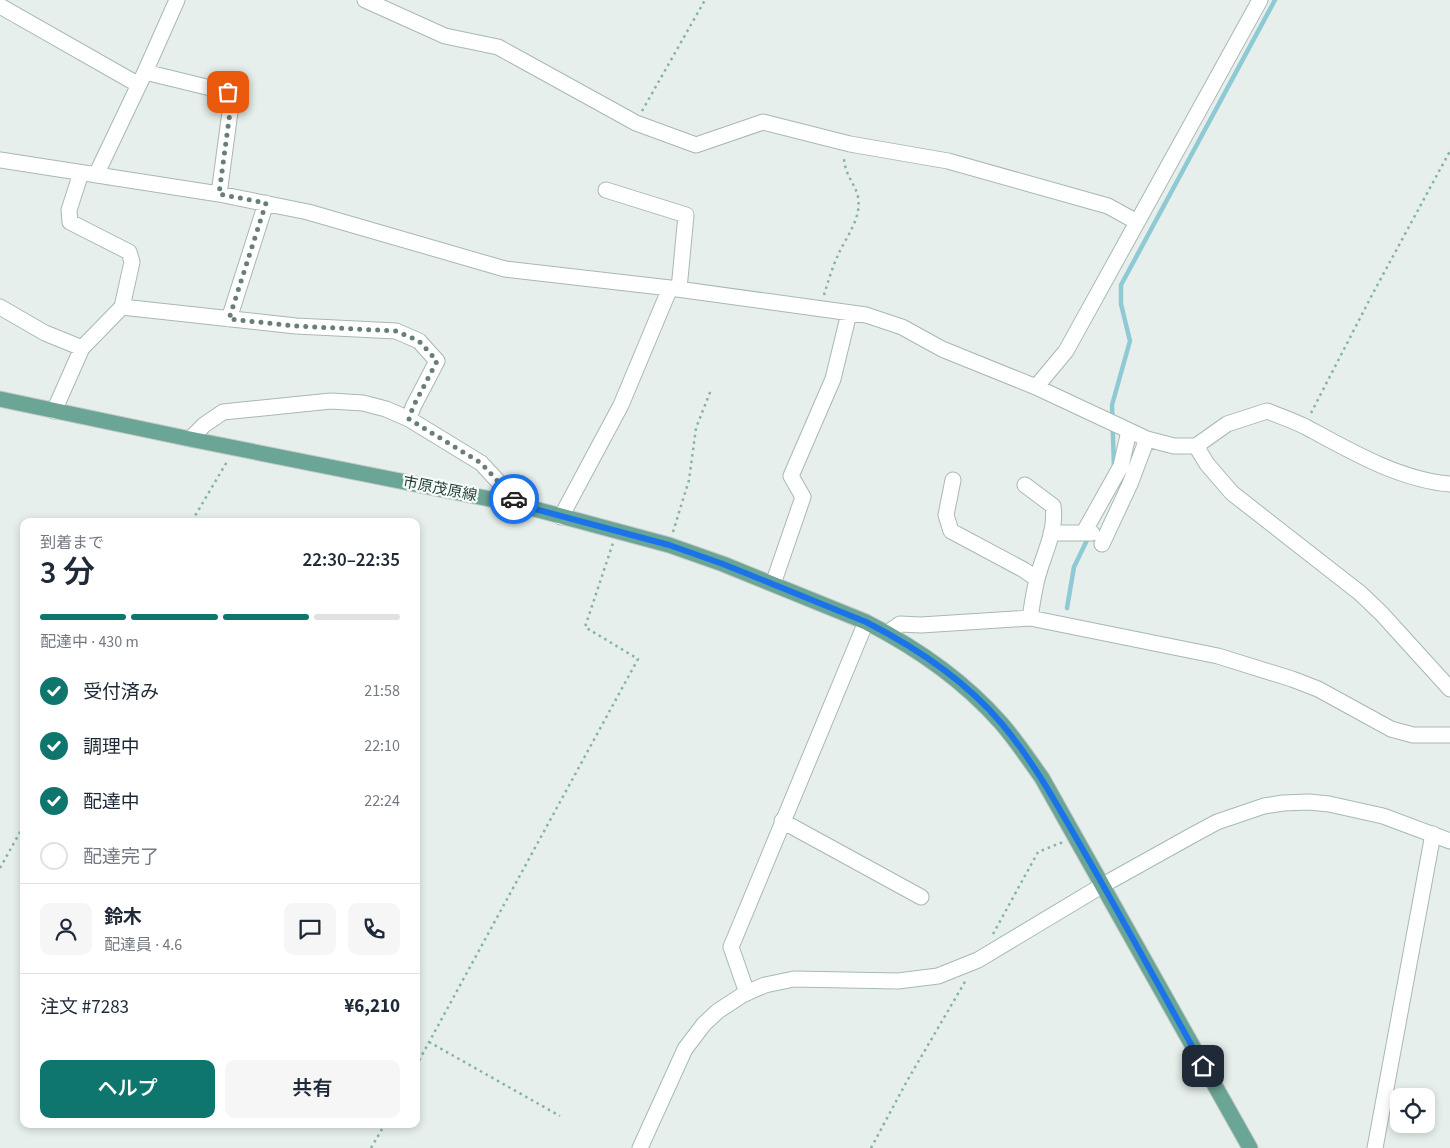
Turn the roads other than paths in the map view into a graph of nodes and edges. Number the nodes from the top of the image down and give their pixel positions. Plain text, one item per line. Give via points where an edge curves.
1 (177, 0) edge
2 (365, 0) edge
3 (1260, 0) edge
4 (0, 6) edge
5 (142, 79) junction
6 (0, 160) edge
7 (81, 173) junction
8 (96, 175) junction
9 (606, 190) dead end
10 (219, 194) junction
11 (266, 203) junction
12 (1137, 222) junction
13 (674, 288) junction
14 (0, 307) edge
15 (122, 307) junction
16 (849, 313) junction
17 (229, 319) junction
18 (82, 348) junction
19 (1036, 387) junction
20 (0, 399) edge
21 (54, 411) junction
22 (409, 419) junction
23 (1129, 430) junction
24 (190, 439) junction
25 (1147, 439) junction
26 (1196, 446) junction
27 (953, 480) dead end
28 (1450, 484) edge
29 (1025, 485) dead end
30 (520, 505) junction
31 (562, 517) junction
32 (1084, 532) junction
33 (1051, 533) junction
34 (1037, 579) junction
35 (772, 584) junction
36 (1030, 618) junction
37 (866, 622) junction
38 (887, 633) junction
39 (1450, 688) edge
40 (1450, 735) edge
41 (782, 821) junction
42 (1433, 834) junction
43 (1450, 841) edge
44 (1103, 886) junction
45 (921, 897) dead end
46 (747, 993) junction
47 (640, 1148) edge
48 (1250, 1148) edge
49 (1375, 1148) edge

1 - 5 street
2 - 12 street via 445,36 498,47 636,123 696,145 763,122 850,144 948,161 1021,180 1108,206
3 - 12 street
4 - 5 street
5 - 8 street
5 - 10 street via 228,92 232,97
6 - 7 street
7 - 8 street
7 - 15 street via 69,210 70,222 129,252 132,262
8 - 10 street
9 - 13 street via 686,215
10 - 11 street
11 - 13 street via 308,212 505,269
11 - 17 street
12 - 19 street via 1066,351
13 - 16 street
13 - 31 street via 621,405
14 - 18 street via 45,333
15 - 17 street
15 - 18 street
16 - 19 street via 902,327 942,350
16 - 35 street via 833,379 791,476 803,497
17 - 22 street via 396,331 419,341 437,361
18 - 21 street
19 - 23 street
20 - 21 main road, 市原茂原線
21 - 24 main road, 市原茂原線
22 - 24 street via 363,403 331,401 223,412
22 - 30 street via 481,463
23 - 25 street
23 - 32 street via 1120,466
24 - 30 main road, 市原茂原線
25 - 26 street via 1174,446
25 - 32 street via 1104,539
26 - 28 street via 1227,424 1267,411 1374,462 1433,482
26 - 39 street via 1232,494 1360,593
27 - 34 street via 946,515 951,531
29 - 33 street via 1053,506
30 - 31 main road, 市原茂原線
31 - 35 main road, 市原茂原線 via 669,545
32 - 33 street
33 - 34 street
34 - 36 street
35 - 37 main road, 市原茂原線
36 - 38 street via 900,624
36 - 40 street via 1218,656 1318,689 1391,729 1413,735
37 - 38 main road, 市原茂原線
37 - 41 street
38 - 44 main road, 市原茂原線 via 937,666 1000,722 1042,778
41 - 45 street
41 - 46 street via 731,947
42 - 43 street
42 - 44 street via 1354,809 1309,802 1284,803 1217,822
42 - 49 street
44 - 46 street via 978,960 938,976 898,981 794,979
44 - 48 main road, 市原茂原線
46 - 47 street via 718,1010 686,1049

